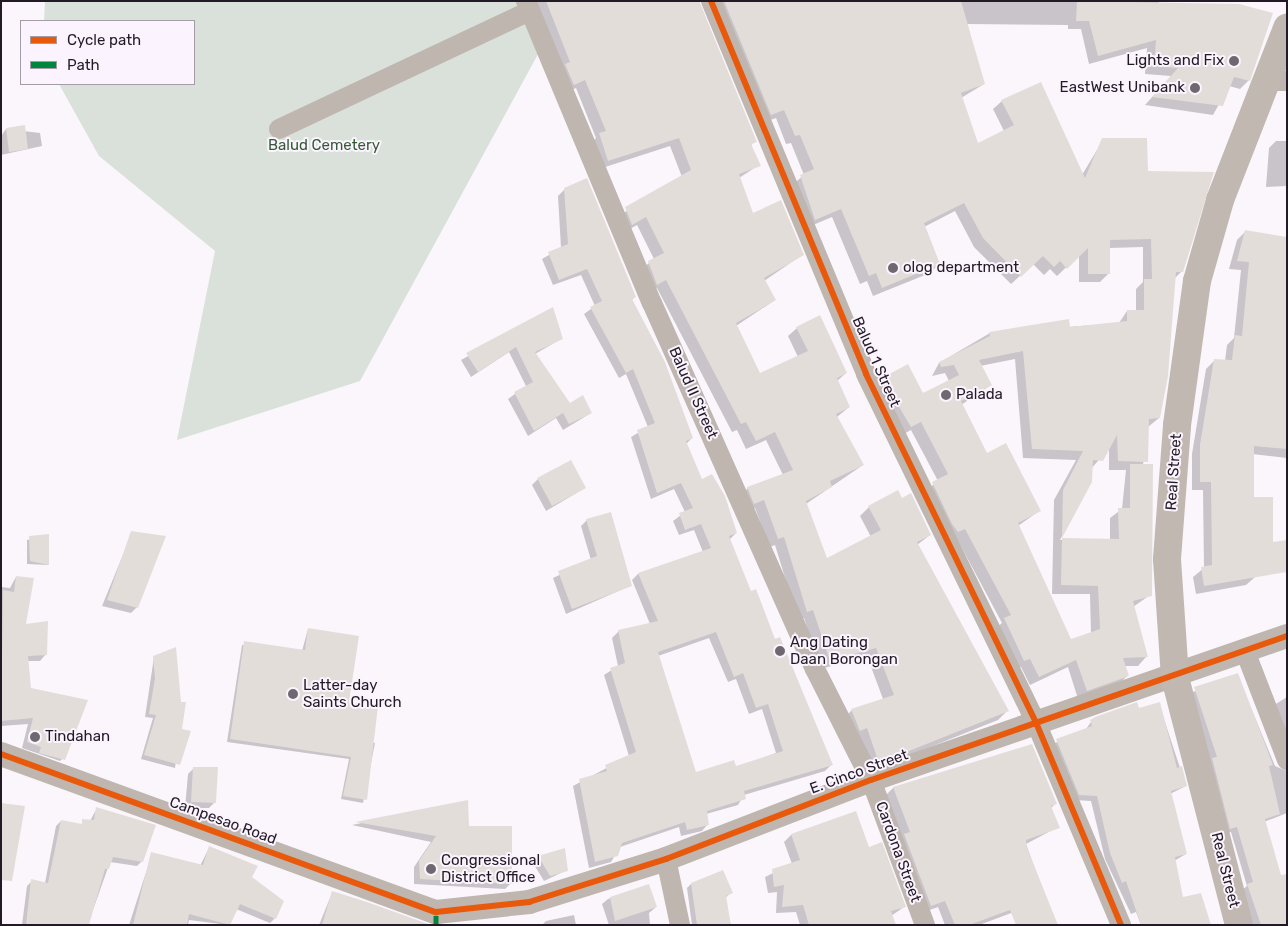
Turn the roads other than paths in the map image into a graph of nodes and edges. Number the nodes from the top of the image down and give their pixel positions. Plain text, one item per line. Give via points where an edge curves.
1 (711, 1) edge
2 (528, 6) edge
3 (1287, 28) edge
4 (1277, 81) edge
5 (278, 129) dead end
6 (1287, 636) edge
7 (1245, 650) junction
8 (1175, 677) junction
9 (1037, 725) junction
10 (1, 754) edge
11 (1287, 760) edge
12 (871, 780) junction
13 (666, 859) junction
14 (436, 918) edge
15 (1236, 924) edge
16 (680, 925) edge
17 (924, 925) edge
18 (1121, 925) edge

1 - 9 street, Balud 1 Street via 866,374
2 - 5 street
2 - 12 street, Balud II Street via 652,303 815,669
3 - 4 main road, Real Street
4 - 8 main road, Real Street via 1220,200 1197,281 1184,363 1168,559
6 - 7 street, E. Cinco Street
7 - 8 street, E. Cinco Street
7 - 11 street
8 - 9 street, E. Cinco Street
8 - 15 main road, Real Street
9 - 12 street, E. Cinco Street
9 - 18 street, Balud 1 Street
10 - 14 street, Campesao Road
12 - 13 street, E. Cinco Street
12 - 17 street, Cardona Street
13 - 14 street, E. Cinco Street via 530,902
13 - 16 street

